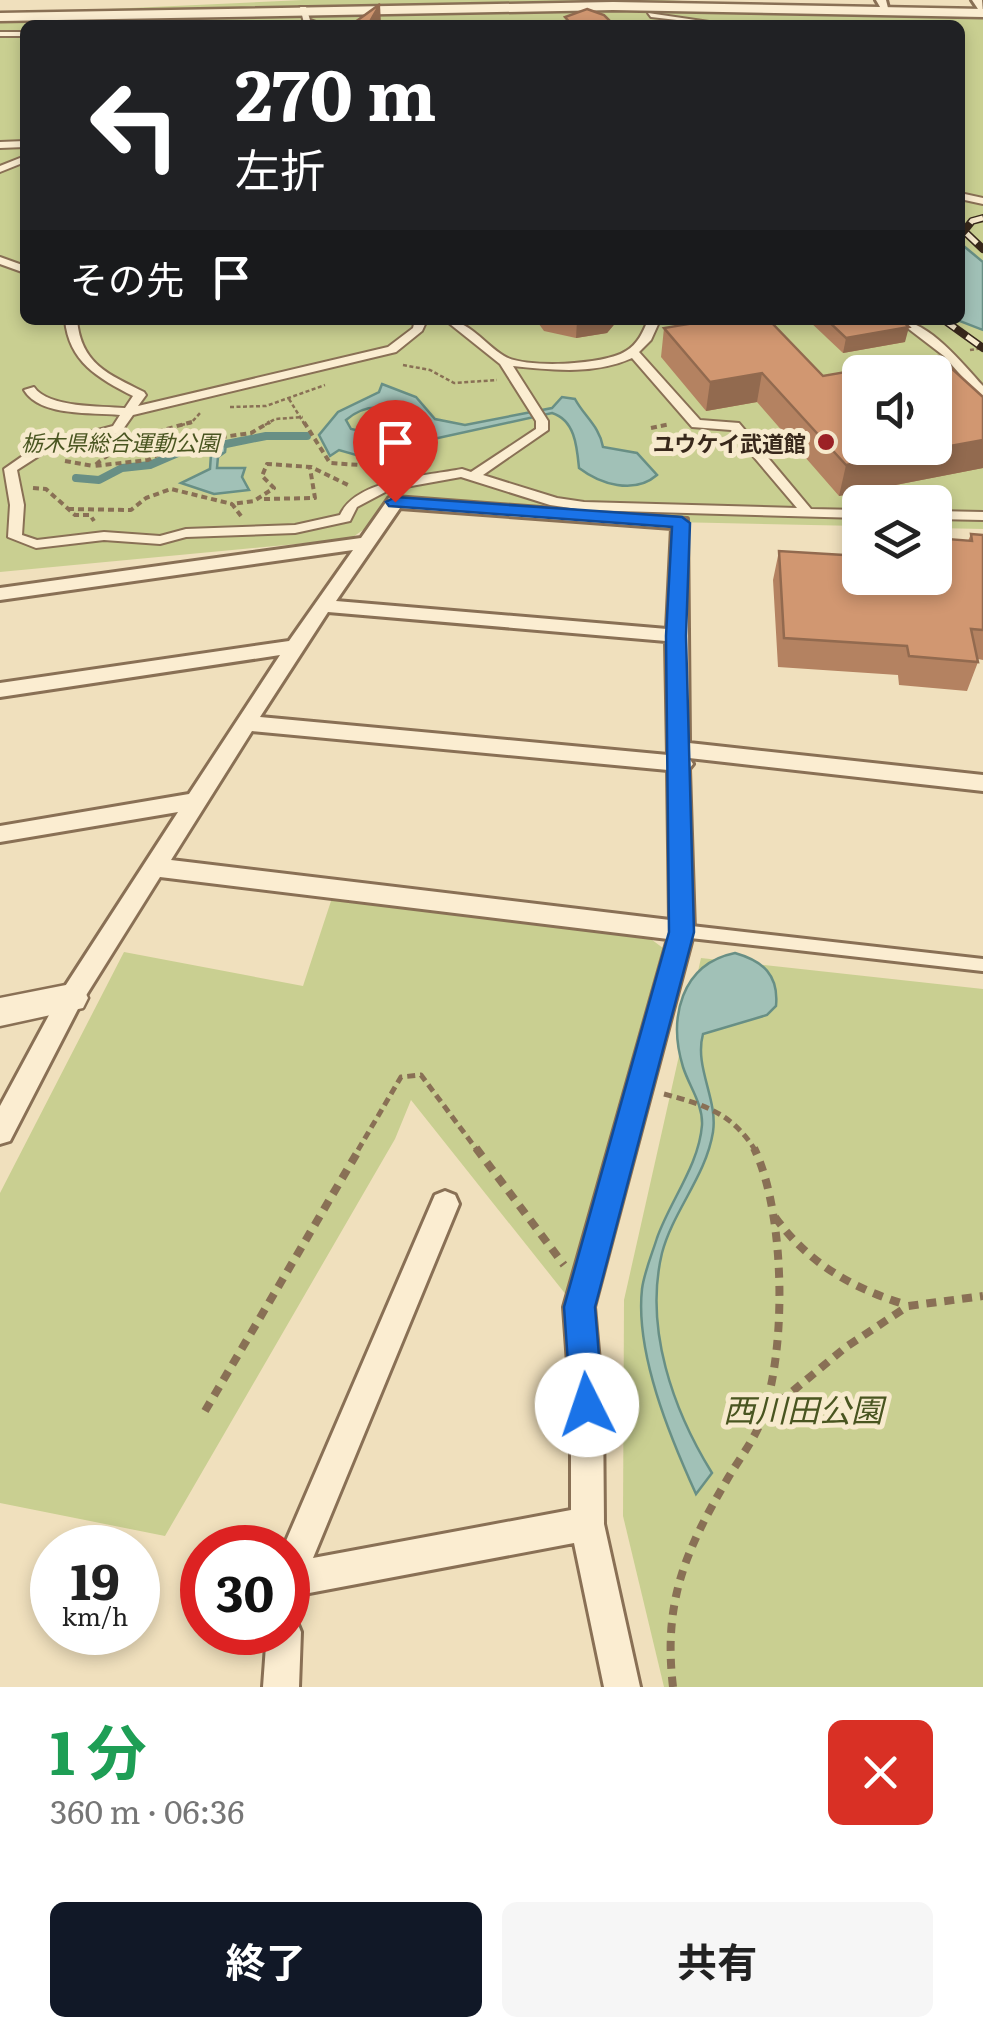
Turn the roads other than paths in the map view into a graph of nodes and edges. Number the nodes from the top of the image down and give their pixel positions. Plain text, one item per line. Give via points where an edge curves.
1 (977, 0) edge
2 (612, 2) edge
3 (304, 4) edge
4 (734, 4) edge
5 (814, 4) edge
6 (884, 5) edge
7 (983, 12) edge
8 (651, 15) dead end
9 (0, 17) edge
10 (684, 20) edge
11 (71, 325) edge
12 (419, 325) edge
13 (465, 325) edge
14 (653, 325) edge
15 (910, 325) edge
16 (633, 352) junction
17 (504, 362) junction
18 (30, 390) dead end
19 (983, 393) edge
20 (130, 412) junction
21 (476, 474) junction
22 (808, 513) junction
23 (842, 514) edge
24 (952, 516) edge
25 (983, 516) edge
26 (364, 543) junction
27 (0, 594) edge
28 (323, 606) junction
29 (676, 636) junction
30 (295, 646) junction
31 (0, 690) edge
32 (246, 723) junction
33 (681, 757) junction
34 (983, 784) edge
35 (196, 801) junction
36 (0, 834) edge
37 (154, 867) junction
38 (682, 932) junction
39 (983, 964) edge
40 (70, 998) junction
41 (0, 1012) edge
42 (0, 1132) edge
43 (445, 1204) dead end
44 (587, 1524) junction
45 (310, 1526) edge
46 (310, 1574) edge
47 (283, 1655) edge
48 (281, 1687) edge
49 (622, 1687) edge

1 - 7 street
2 - 3 street
2 - 4 street
3 - 9 street
4 - 5 street
5 - 6 street
6 - 7 street
8 - 10 street
11 - 20 street via 81,360 140,395
12 - 20 street via 392,350
13 - 17 street
14 - 16 street
15 - 19 street
16 - 17 street via 574,367
16 - 22 street via 696,424 736,426
17 - 21 street via 542,430
18 - 20 street via 52,405
20 - 21 street via 105,434 56,444 10,469 15,537 66,543 257,532 345,518 370,493 422,477
21 - 22 street via 509,489 584,506
22 - 23 street
24 - 25 street
26 - 27 street
26 - 28 street
26 - 29 street via 395,502 682,523
28 - 29 street
28 - 30 street
29 - 33 street
30 - 31 street
30 - 32 street
32 - 33 street
32 - 35 street
33 - 34 street
33 - 38 street
35 - 36 street
35 - 37 street
37 - 38 street
37 - 40 street
38 - 39 lane
38 - 44 street via 580,1307
40 - 41 street
40 - 42 street
43 - 45 street
44 - 46 street
44 - 49 street
47 - 48 street

